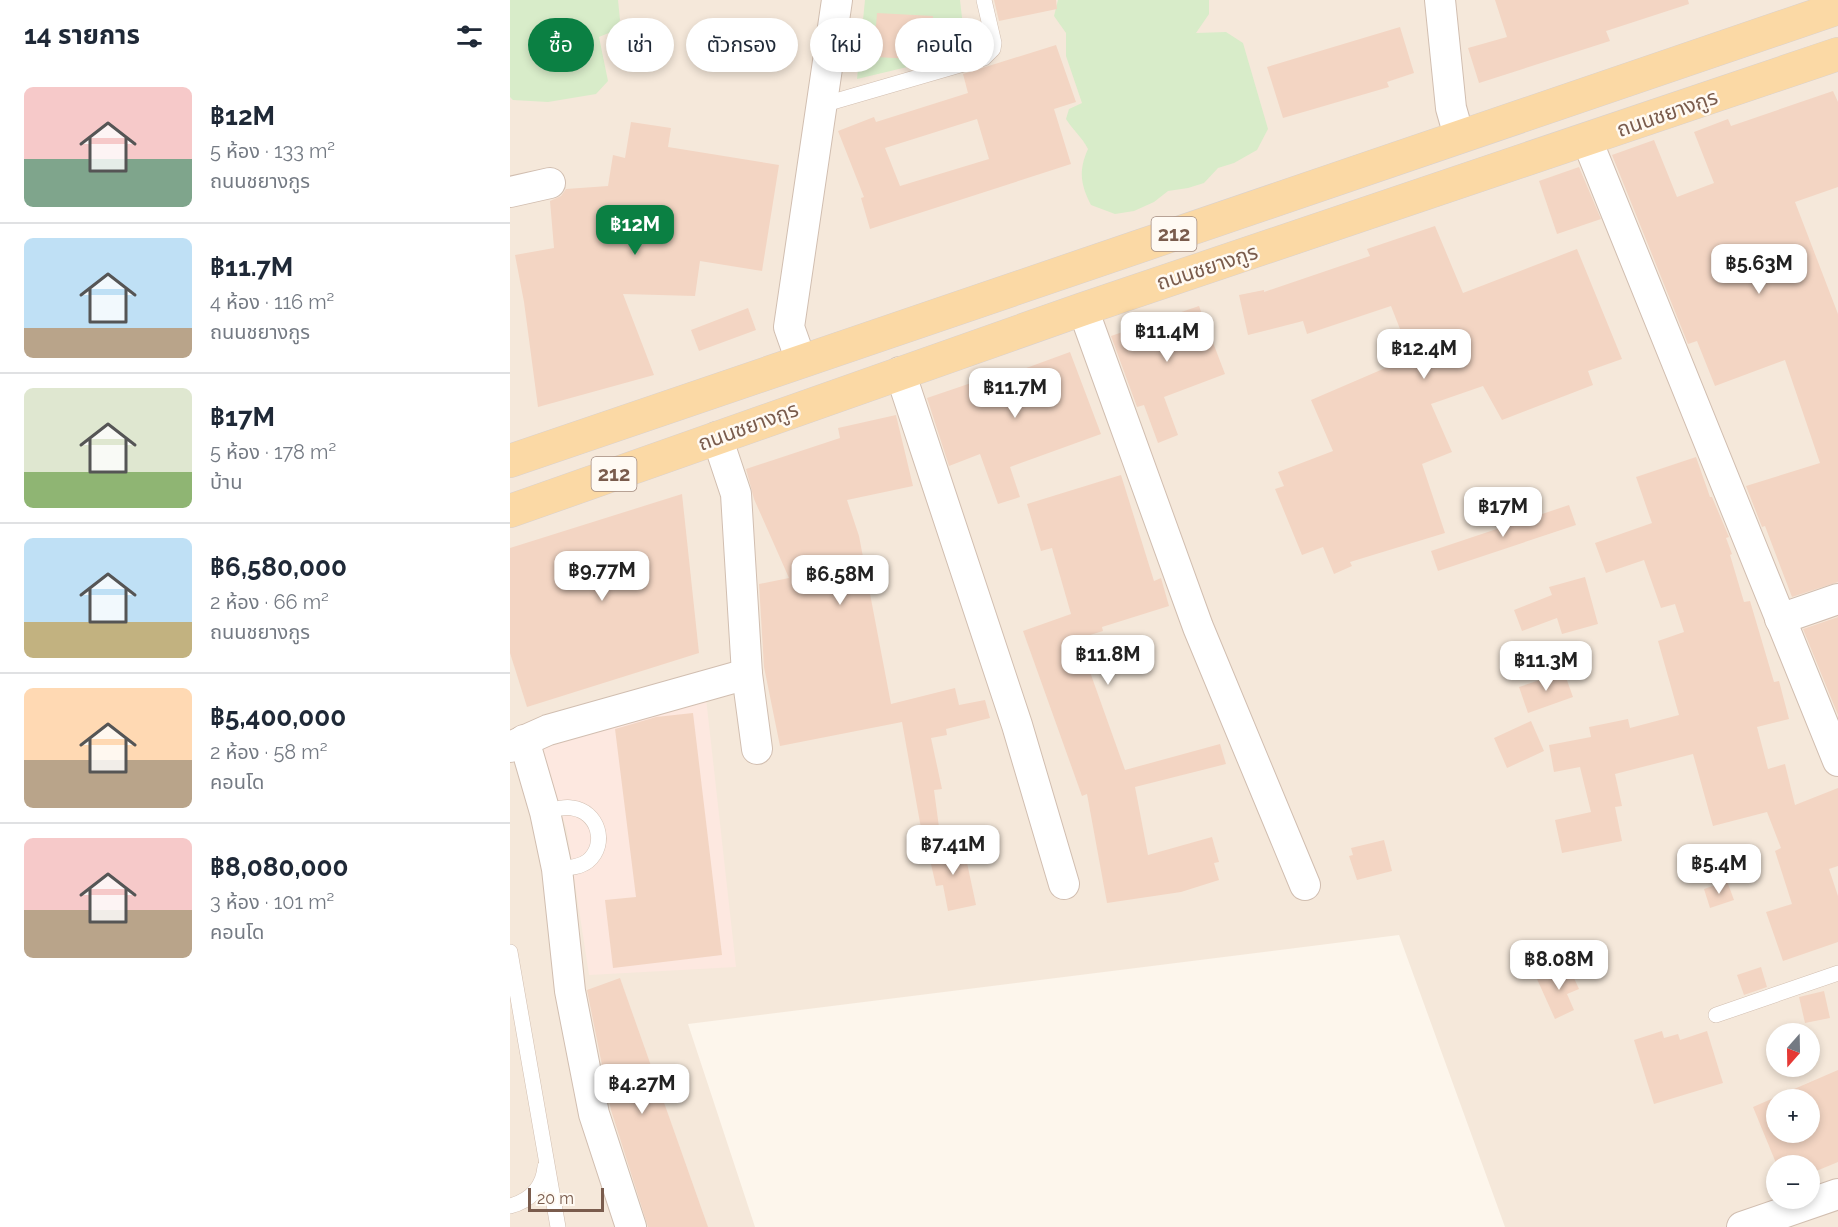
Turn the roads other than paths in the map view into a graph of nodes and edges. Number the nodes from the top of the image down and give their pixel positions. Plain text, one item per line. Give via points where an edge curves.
1 (837, 0) edge
2 (984, 0) edge
3 (1440, 0) edge
4 (1838, 8) edge
5 (1838, 54) edge
6 (822, 105) junction
7 (1459, 136) junction
8 (1587, 140) junction
9 (550, 183) dead end
10 (510, 192) edge
11 (1083, 309) junction
12 (801, 361) junction
13 (900, 372) junction
14 (717, 437) junction
15 (510, 461) edge
16 (510, 511) edge
17 (1838, 599) edge
18 (1780, 619) junction
19 (747, 674) junction
20 (517, 744) edge
21 (757, 749) dead end
22 (1838, 761) edge
23 (545, 812) junction
24 (557, 869) junction
25 (1064, 884) dead end
26 (1305, 885) dead end
27 (510, 952) edge
28 (1838, 974) edge
29 (1716, 1015) dead end
30 (546, 1155) junction
31 (1838, 1194) edge
32 (510, 1206) edge
33 (1755, 1225) edge
34 (558, 1227) edge
35 (631, 1227) edge

1 - 6 street
2 - 6 lane via 994,43 984,58
3 - 7 street via 1451,108
4 - 7 main road, ถนนชยางกูร / 212
5 - 8 main road, ถนนชยางกูร / 212
6 - 12 street via 789,327
7 - 12 main road, ถนนชยางกูร / 212
8 - 11 main road, ถนนชยางกูร / 212
8 - 18 street
9 - 10 street
11 - 13 main road, ถนนชยางกูร / 212
11 - 26 street via 1198,627
12 - 15 main road, ถนนชยางกูร / 212
13 - 14 main road, ถนนชยางกูร / 212
13 - 25 street via 1017,725
14 - 16 main road, ถนนชยางกูร / 212
14 - 19 street via 736,494
17 - 18 street
18 - 22 street
19 - 20 street via 548,730
19 - 21 street
20 - 23 street
23 - 24 street
23 - 24 lane via 566,807 584,812 592,818 599,836 589,860
24 - 35 street via 570,991 594,1114
27 - 30 lane
28 - 29 lane
30 - 32 lane via 540,1184 523,1202
30 - 34 lane
31 - 33 street

